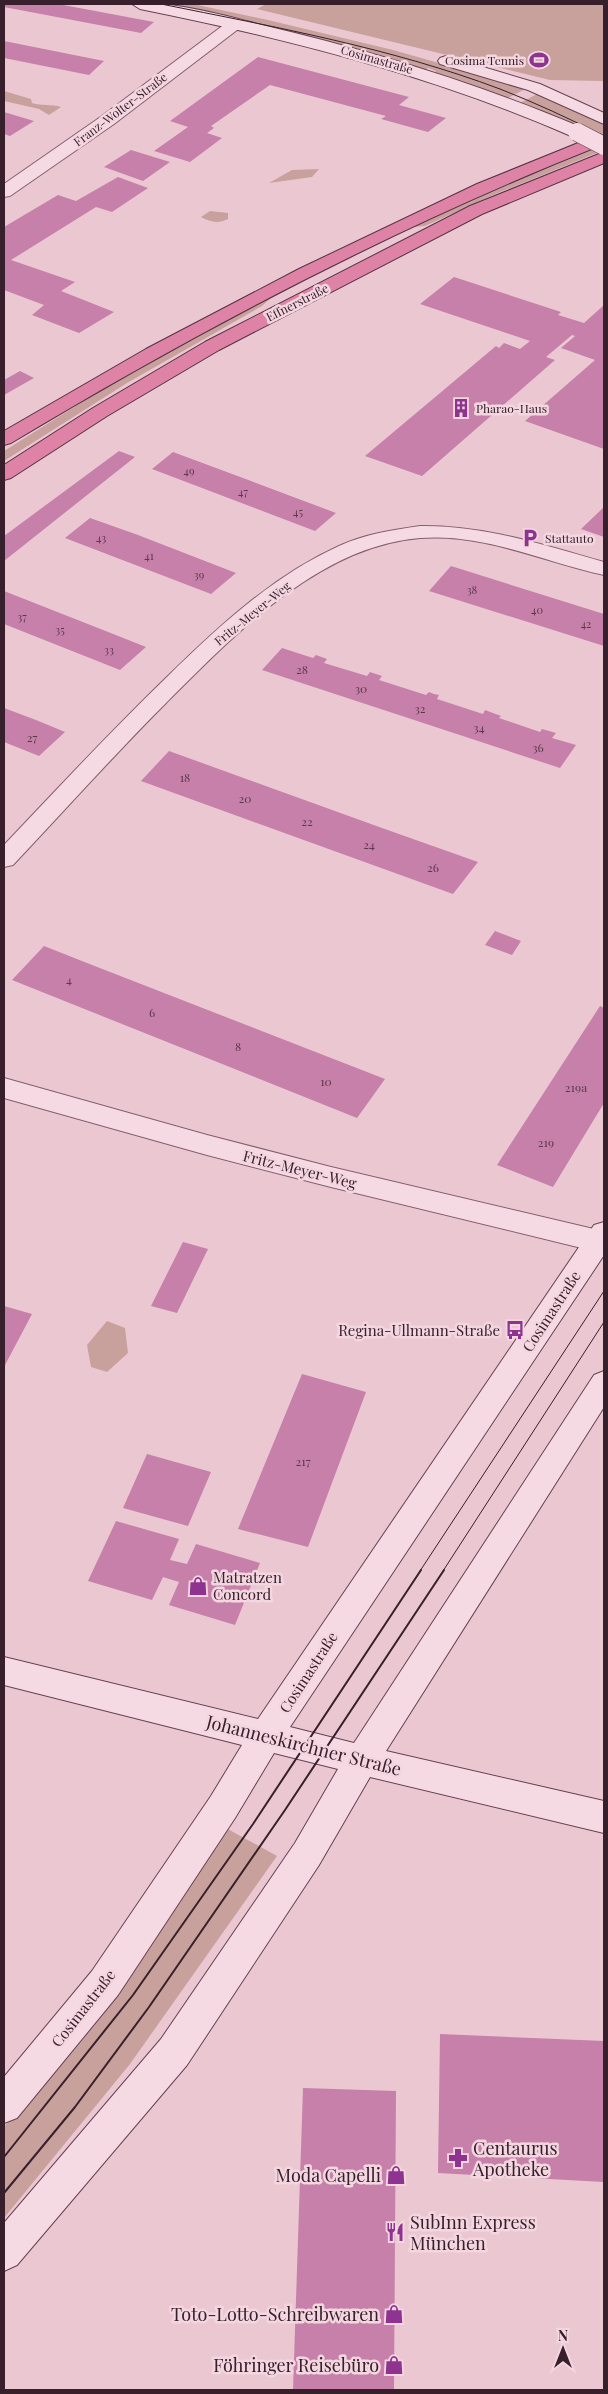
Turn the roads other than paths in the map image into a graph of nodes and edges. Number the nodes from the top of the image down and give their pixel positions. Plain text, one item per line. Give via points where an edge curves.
1 (140, 4) edge
2 (205, 4) edge
3 (235, 24) junction
4 (377, 43) dead end
5 (431, 57) dead end
6 (604, 118) edge
7 (604, 138) edge
8 (604, 146) edge
9 (604, 157) edge
10 (4, 192) edge
11 (4, 439) edge
12 (4, 474) edge
13 (604, 569) edge
14 (4, 859) edge
15 (4, 1088) edge
16 (601, 1237) edge
17 (604, 1383) edge
18 (4, 1671) edge
19 (266, 1736) junction
20 (362, 1759) junction
21 (604, 1817) edge
22 (4, 2105) edge
23 (4, 2252) edge

1 - 3 main road, Cosimastraße
2 - 4 main road, Cosimastraße
3 - 8 main road, Cosimastraße, bridge via 423,72 514,104
3 - 10 main road, Franz-Wolter-Straße via 108,120
5 - 6 main road, Cosimastraße via 534,87
7 - 11 highway, Effnerstraße via 506,176 425,213 190,332 84,390
9 - 12 highway, Effnerstraße via 476,210 212,346
13 - 14 main road, Fritz-Meyer-Weg via 486,536 445,531 384,538 360,544 333,557 262,602 210,647 130,725
15 - 16 main road, Fritz-Meyer-Weg via 236,1153
16 - 19 main road, Cosimastraße
17 - 20 main road
18 - 19 main road, Johanneskirchner Straße
19 - 20 main road, Johanneskirchner Straße
19 - 22 main road, Cosimastraße via 223,1807 105,1983
20 - 21 main road, Johanneskirchner Straße
20 - 23 main road via 307,1854 174,2052

